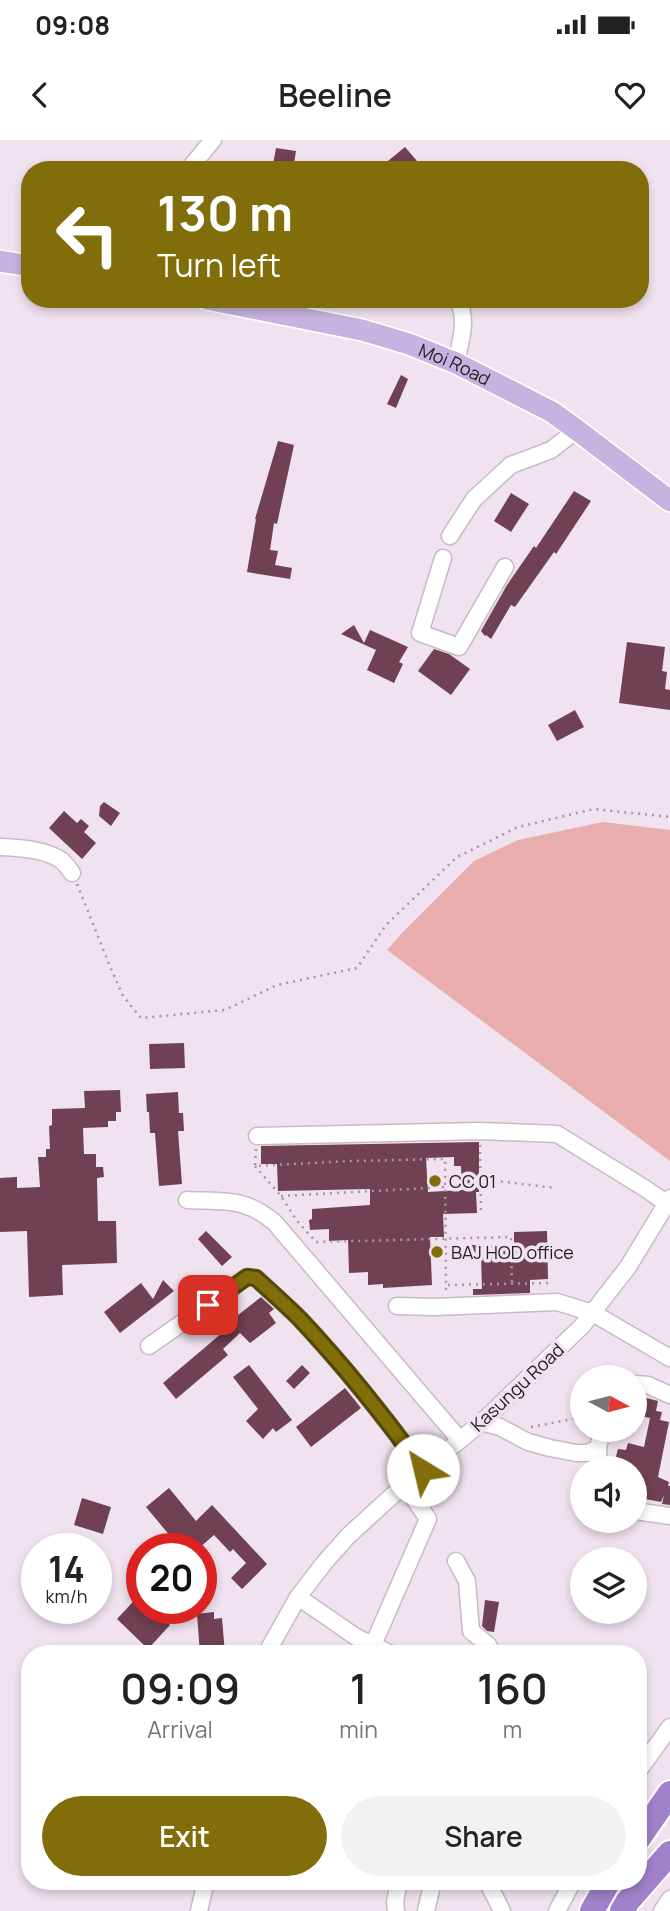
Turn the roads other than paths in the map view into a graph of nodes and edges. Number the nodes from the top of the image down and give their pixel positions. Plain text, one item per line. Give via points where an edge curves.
1 (213, 140) edge
2 (196, 161) edge
3 (0, 261) edge
4 (21, 264) edge
5 (251, 308) edge
6 (462, 308) edge
7 (456, 363) junction
8 (578, 430) junction
9 (670, 501) edge
10 (450, 536) dead end
11 (443, 558) dead end
12 (505, 566) dead end
13 (0, 848) edge
14 (72, 873) road end
15 (257, 1136) road end
16 (187, 1200) dead end
17 (668, 1200) edge
18 (397, 1306) dead end
19 (593, 1312) junction
20 (149, 1346) dead end
21 (670, 1358) edge
22 (648, 1385) edge
23 (670, 1395) edge
24 (481, 1422) junction
25 (460, 1440) junction
26 (599, 1442) edge
27 (598, 1448) junction
28 (598, 1456) edge
29 (423, 1470) junction
30 (405, 1485) junction
31 (647, 1513) edge
32 (670, 1517) edge
33 (456, 1561) dead end
34 (298, 1597) junction
35 (271, 1645) edge
36 (373, 1645) joint
37 (488, 1645) edge
38 (670, 1727) edge
39 (647, 1759) edge
40 (670, 1793) edge
41 (647, 1826) edge
42 (670, 1853) edge
43 (647, 1879) edge
44 (204, 1890) edge
45 (397, 1890) edge
46 (431, 1890) edge
47 (492, 1890) edge
48 (568, 1890) edge
49 (604, 1890) edge
50 (638, 1890) edge
51 (670, 1899) edge
52 (199, 1911) edge
53 (396, 1911) edge
54 (426, 1911) edge
55 (502, 1911) edge
56 (557, 1911) edge
57 (592, 1911) edge
58 (622, 1911) edge
59 (662, 1911) edge

1 - 2 street
3 - 4 main road
5 - 7 main road, Moi Road via 362,330
6 - 7 street
7 - 8 main road, Moi Road
8 - 9 main road, Moi Road
8 - 10 street via 551,450 511,465 474,499
11 - 12 street via 420,633 459,647
13 - 14 street via 45,853
15 - 17 street via 480,1131 557,1134
16 - 25 street via 247,1205 275,1223
17 - 19 street, Kasungu Road via 628,1267
18 - 19 street via 558,1301
19 - 21 street
19 - 24 street, Kasungu Road
20 - 29 street via 247,1277 256,1278 299,1318
22 - 23 street
24 - 25 street, Kasungu Road
24 - 27 street via 528,1442 576,1453
25 - 29 street, Kasungu Road
26 - 27 street
27 - 28 street
29 - 30 street, Kasungu Road
30 - 34 street, Kasungu Road via 348,1536
30 - 36 street via 428,1519
31 - 32 street
33 - 37 street via 467,1581 471,1631
34 - 35 street, Kasungu Road
34 - 36 street
38 - 39 street
40 - 41 highway
42 - 43 highway
44 - 52 street
45 - 53 street
46 - 54 street
47 - 55 street
48 - 56 street
49 - 57 highway
50 - 58 highway
51 - 59 street

